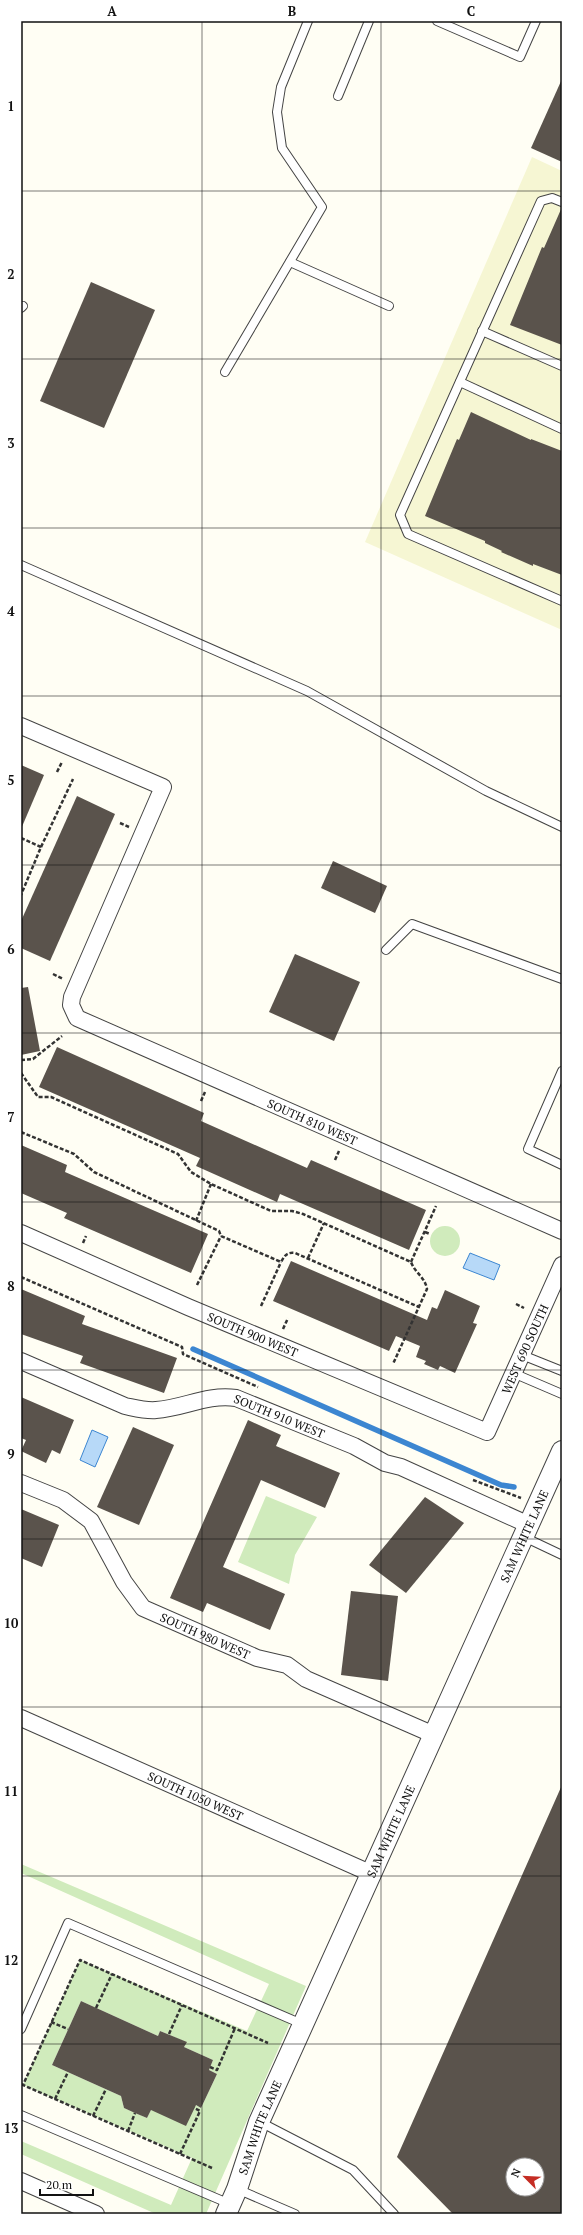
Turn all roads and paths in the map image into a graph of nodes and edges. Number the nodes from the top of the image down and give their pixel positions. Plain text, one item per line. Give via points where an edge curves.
1 (308, 21) edge
2 (369, 21) edge
3 (437, 21) edge
4 (536, 21) edge
5 (338, 96) dead end
6 (562, 202) edge
7 (290, 262) junction
8 (389, 306) dead end
9 (482, 331) junction
10 (562, 366) edge
11 (225, 372) dead end
12 (460, 382) junction
13 (562, 428) edge
14 (21, 565) edge
15 (562, 601) edge
16 (21, 726) edge
17 (73, 780) dead end
18 (562, 827) edge
19 (21, 838) edge
20 (41, 847) junction
21 (21, 895) edge
22 (386, 950) dead end
23 (562, 979) edge
24 (62, 1036) dead end
25 (21, 1060) edge
26 (562, 1071) edge
27 (21, 1073) edge
28 (21, 1132) edge
29 (562, 1165) edge
30 (211, 1184) junction
31 (436, 1206) dead end
32 (196, 1221) junction
33 (324, 1224) junction
34 (562, 1231) edge
35 (425, 1232) junction
36 (21, 1233) edge
37 (430, 1234) dead end
38 (221, 1236) junction
39 (308, 1258) junction
40 (281, 1262) junction
41 (411, 1262) junction
42 (562, 1265) edge
43 (21, 1277) edge
44 (197, 1285) dead end
45 (261, 1306) dead end
46 (419, 1306) junction
47 (522, 1355) junction
48 (21, 1361) edge
49 (393, 1364) dead end
50 (562, 1371) edge
51 (513, 1373) junction
52 (263, 1389) dead end
53 (562, 1394) edge
54 (487, 1432) joint
55 (562, 1451) edge
56 (557, 1476) edge
57 (467, 1477) dead end
58 (21, 1483) edge
59 (538, 1505) junction
60 (526, 1531) junction
61 (562, 1555) edge
62 (21, 1718) edge
63 (432, 1734) junction
64 (370, 1873) junction
65 (112, 1974) junction
66 (182, 2005) junction
67 (96, 2008) dead end
68 (52, 2022) junction
69 (302, 2024) junction
70 (235, 2028) junction
71 (21, 2029) edge
72 (68, 2029) dead end
73 (168, 2034) dead end
74 (268, 2043) dead end
75 (210, 2067) dead end
76 (68, 2072) dead end
77 (106, 2089) dead end
78 (55, 2099) junction
79 (194, 2108) dead end
80 (135, 2113) dead end
81 (21, 2115) edge
82 (93, 2116) junction
83 (259, 2122) junction
84 (128, 2131) junction
85 (180, 2154) junction
86 (212, 2168) dead end
87 (21, 2181) edge
88 (231, 2202) edge
89 (88, 2212) edge
90 (295, 2214) edge
91 (394, 2214) edge

1 - 7 lane via 281,87 277,112 282,148 322,207
2 - 5 lane
3 - 4 lane via 520,58
6 - 9 lane via 552,198 541,200
7 - 8 lane
7 - 11 lane
9 - 10 lane
9 - 12 lane
12 - 13 lane
12 - 15 lane via 400,515 408,534
14 - 18 lane via 307,690 486,791
16 - 34 street, SOUTH 810 WEST via 163,788 79,979 71,1005 77,1018
17 - 20 path
19 - 20 path
20 - 21 path
22 - 23 lane via 412,924
24 - 25 path via 33,1059
26 - 29 lane via 528,1150
27 - 30 path via 38,1097 51,1096 178,1154 191,1172
28 - 32 path via 74,1154 94,1172
30 - 32 path
30 - 33 path via 271,1211 292,1211
31 - 35 path
32 - 38 path via 219,1231
33 - 39 path
33 - 41 path
35 - 37 path
35 - 41 path
36 - 54 street, SOUTH 900 WEST via 188,1307
38 - 40 path
38 - 44 path
39 - 40 path via 290,1253 284,1256
39 - 46 path
40 - 45 path
41 - 46 path via 426,1282 427,1289
42 - 47 street, WEST 690 SOUTH
43 - 52 path via 182,1347 183,1354
46 - 49 path
47 - 50 lane
47 - 51 street, WEST 690 SOUTH
48 - 60 street, SOUTH 910 WEST via 125,1406 136,1408 157,1410 198,1400 236,1398 354,1446 385,1463 401,1467
51 - 53 lane
51 - 54 street, WEST 690 SOUTH
55 - 56 street, SAM WHITE LANE
56 - 59 street, SAM WHITE LANE
57 - 59 path
58 - 63 street, SOUTH 980 WEST via 63,1500 91,1521 124,1582 143,1608 257,1658 287,1665 306,1679
59 - 60 street, SAM WHITE LANE
60 - 61 lane
60 - 63 street, SAM WHITE LANE
62 - 64 street, SOUTH 1050 WEST
63 - 64 street, SAM WHITE LANE
64 - 69 street, SAM WHITE LANE
65 - 66 path
65 - 67 path
65 - 68 path via 80,1960
66 - 70 path
66 - 73 path
68 - 72 path
68 - 78 path via 23,2085
69 - 71 lane via 68,1923
69 - 83 street, SAM WHITE LANE
70 - 74 path
70 - 75 path via 217,2070
76 - 78 path
77 - 82 path
78 - 82 path
79 - 85 path via 200,2111
80 - 84 path
81 - 88 lane
82 - 84 path
83 - 88 street, SAM WHITE LANE
83 - 91 lane via 353,2170
84 - 85 path
85 - 86 path
87 - 89 street
88 - 90 lane

